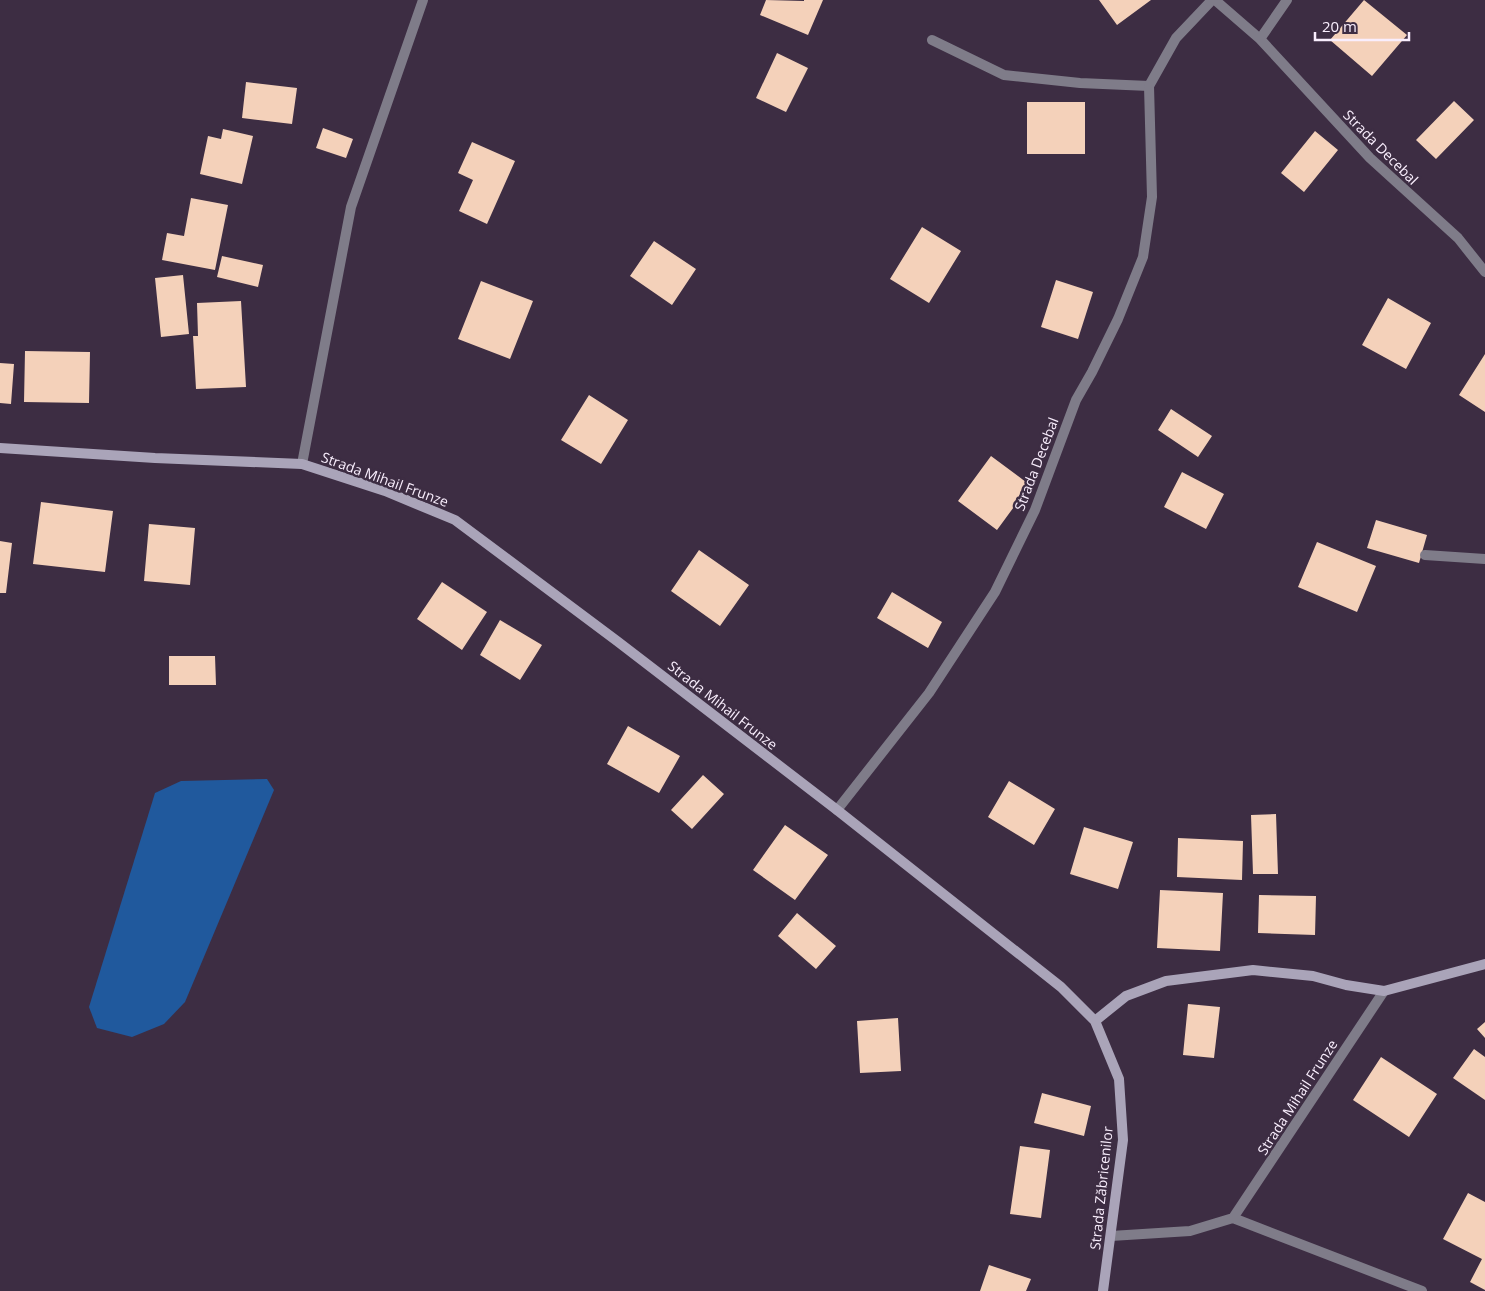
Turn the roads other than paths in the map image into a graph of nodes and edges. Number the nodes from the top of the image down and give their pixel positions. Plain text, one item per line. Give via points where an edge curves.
1 (423, 0) edge
2 (1213, 0) edge
3 (1287, 0) edge
4 (1260, 39) junction
5 (932, 40) dead end
6 (1149, 86) junction
7 (1485, 272) edge
8 (0, 448) edge
9 (302, 464) junction
10 (1424, 555) dead end
11 (1485, 559) edge
12 (837, 810) junction
13 (1485, 964) edge
14 (1384, 991) junction
15 (1095, 1021) junction
16 (1233, 1218) junction
17 (1111, 1236) junction
18 (1103, 1291) edge
19 (1422, 1291) edge

1 - 9 street, Strada Mihail Frunze via 351,207
2 - 4 street, Strada Decebal
2 - 6 street, Strada Decebal via 1176,38
3 - 4 street
4 - 7 street, Strada Decebal via 1370,158 1458,238
5 - 6 street via 1004,75
6 - 12 street, Strada Decebal via 1152,197 1143,257 1118,319 1076,400 1035,510 995,592 929,693
8 - 9 street, Strada Mihail Frunze
9 - 12 street, Strada Mihail Frunze via 385,491 455,520
10 - 11 street
12 - 15 street, Strada Mihail Frunze via 1061,987
13 - 14 street
14 - 15 street via 1313,976 1253,970 1166,981 1126,996
14 - 16 street, Strada Mihail Frunze
15 - 17 street, Strada Zăbricenilor via 1119,1080 1123,1140
16 - 17 street via 1190,1231
16 - 19 street
17 - 18 street, Strada Zăbricenilor

